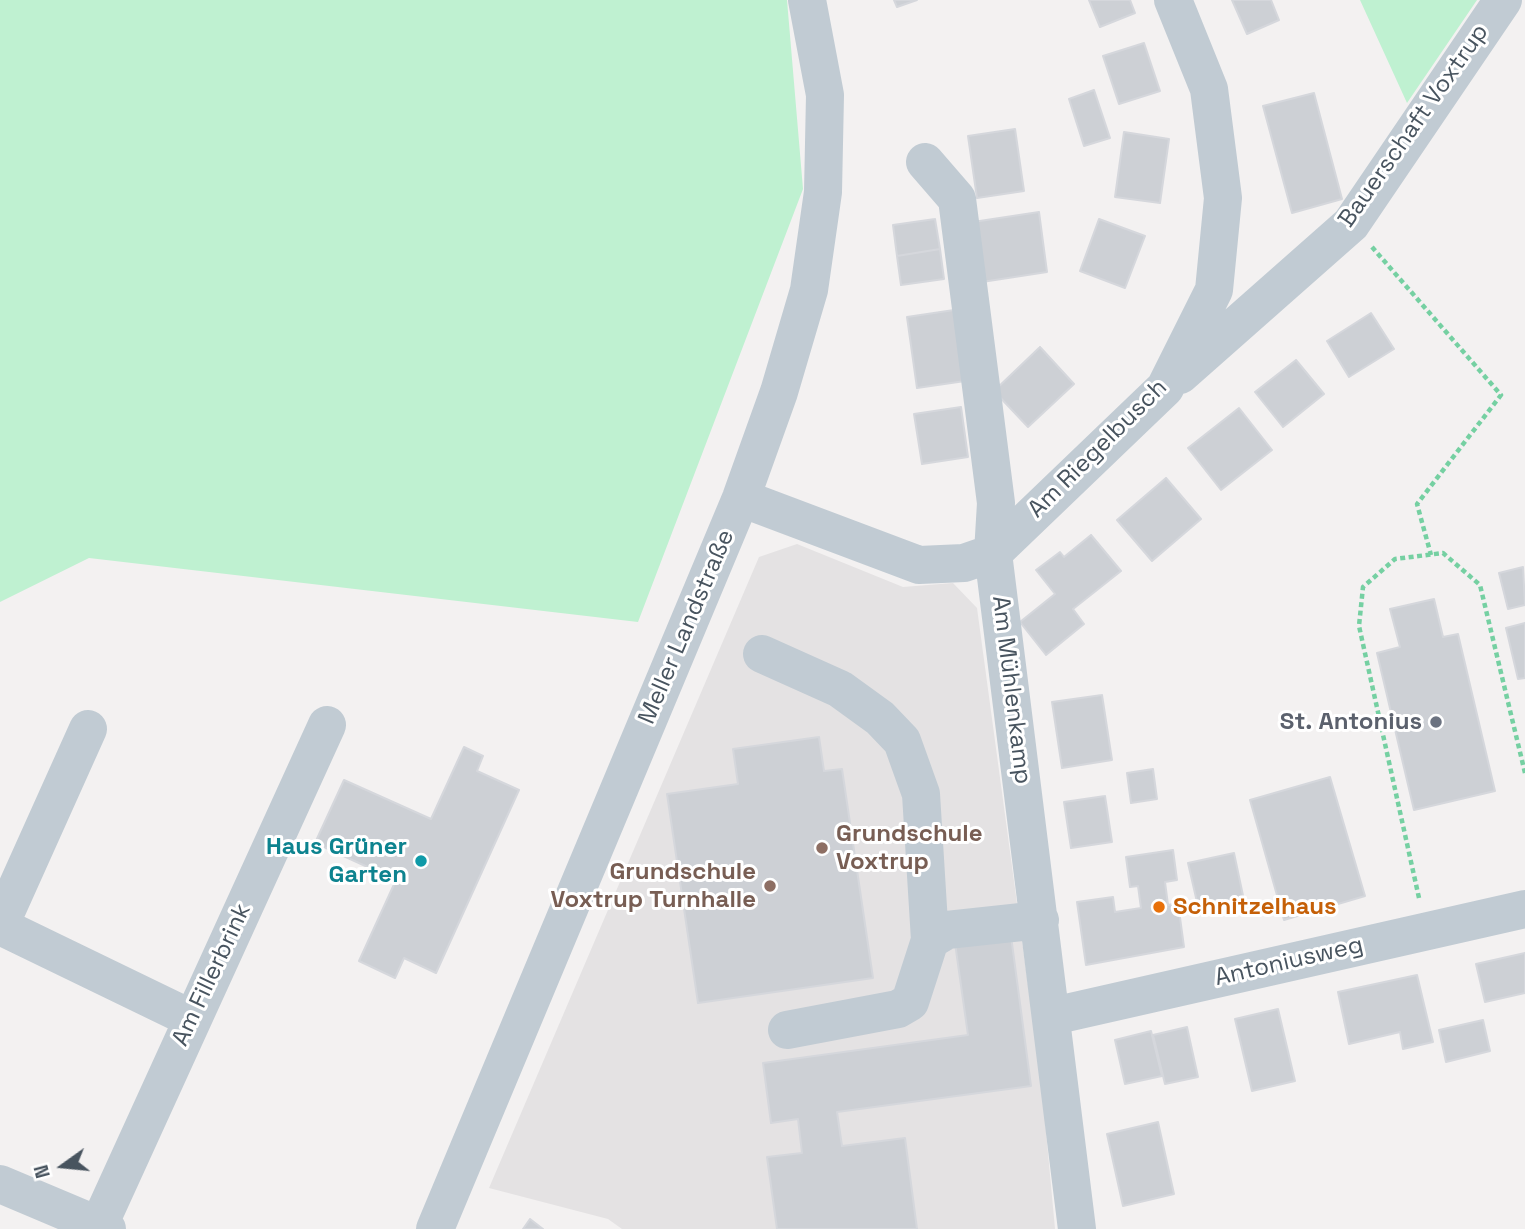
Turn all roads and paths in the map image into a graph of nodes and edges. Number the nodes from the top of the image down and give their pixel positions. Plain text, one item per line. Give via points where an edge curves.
1 (807, 0) edge
2 (1173, 0) edge
3 (1503, 0) edge
4 (925, 162) dead end
5 (1351, 223) junction
6 (1165, 388) junction
7 (741, 498) junction
8 (993, 553) junction
9 (1431, 555) junction
10 (762, 654) dead end
11 (327, 726) dead end
12 (88, 729) dead end
13 (1525, 773) edge
14 (1525, 909) edge
15 (1041, 920) junction
16 (0, 925) edge
17 (1426, 931) junction
18 (930, 940) junction
19 (1053, 1016) junction
20 (192, 1018) junction
21 (787, 1030) dead end
22 (0, 1184) edge
23 (103, 1227) edge
24 (435, 1229) edge
25 (1077, 1229) edge

1 - 7 street, Meller Landstraße via 825,95 823,192 810,290
2 - 6 street, Am Riegelbusch via 1209,89 1223,198 1213,290
3 - 5 street, Bauerschaft Voxtrup
4 - 8 street, Am Mühlenkamp via 957,199 996,503
5 - 6 street, Bauerschaft Voxtrup
5 - 9 path via 1501,395 1417,504
6 - 8 street, Am Riegelbusch
7 - 8 street, Am Riegelbusch via 919,565 964,563
7 - 24 street, Meller Landstraße
8 - 15 street, Am Mühlenkamp
9 - 13 path via 1443,553 1480,584
9 - 17 path via 1395,559 1363,587 1359,626
10 - 18 street via 840,689 902,741 921,794
11 - 20 street, Am Fillerbrink
12 - 16 street
14 - 17 street, Antoniusweg
15 - 18 street via 947,930
15 - 19 street, Am Mühlenkamp
16 - 20 street
17 - 19 street, Antoniusweg
18 - 21 street via 910,1002 898,1009
19 - 25 street, Am Mühlenkamp
20 - 23 street, Am Fillerbrink
22 - 23 street

